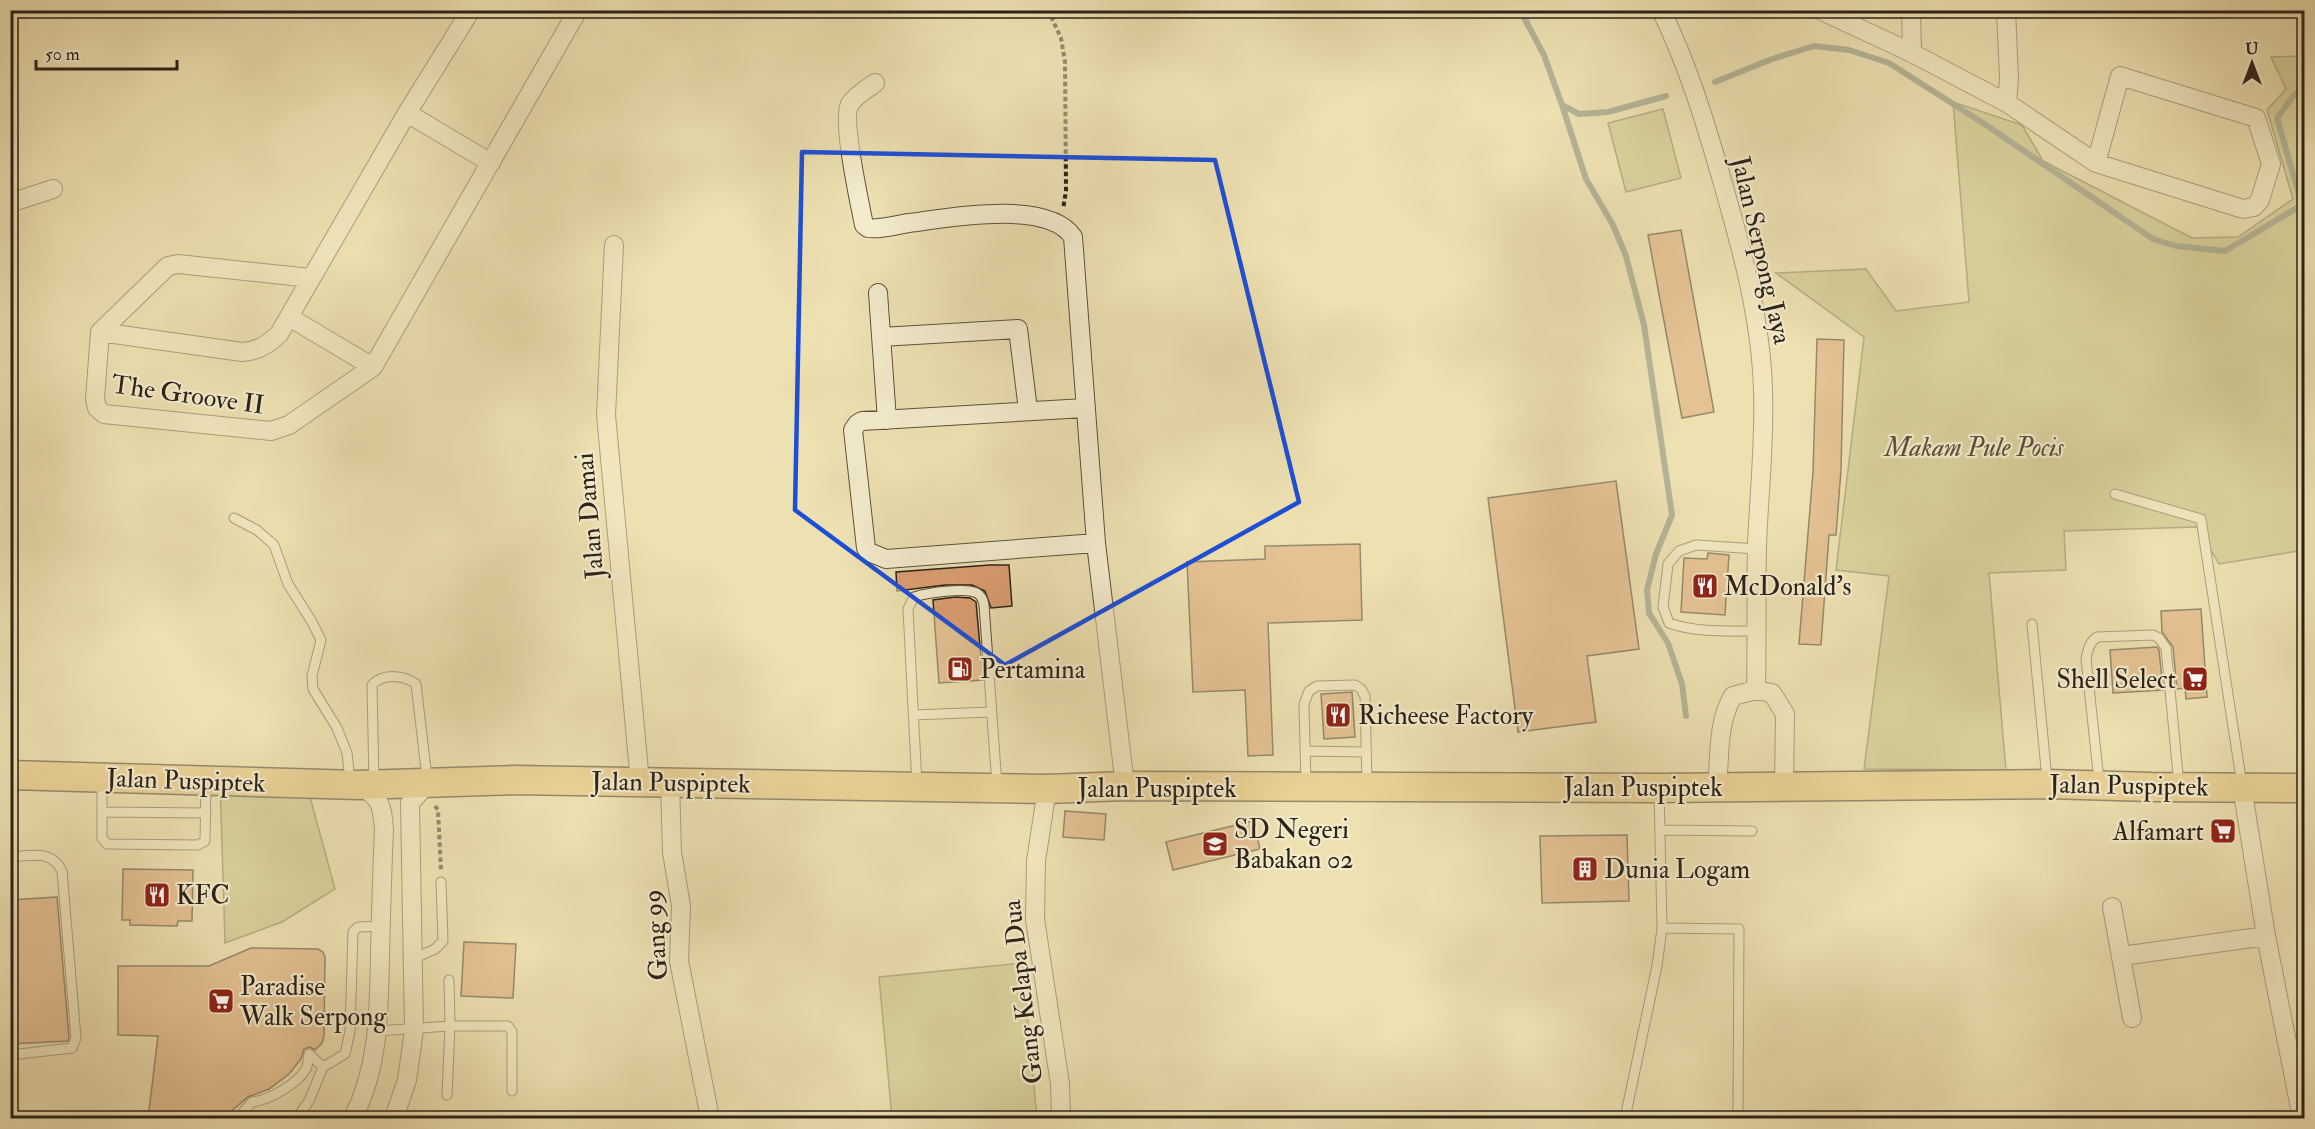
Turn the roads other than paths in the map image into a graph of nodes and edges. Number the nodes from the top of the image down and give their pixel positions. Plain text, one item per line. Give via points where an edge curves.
1 (471, 10) edge
2 (578, 10) edge
3 (1660, 10) edge
4 (1820, 10) edge
5 (1911, 10) edge
6 (2006, 10) edge
7 (1912, 53) junction
8 (875, 83) dead end
9 (2007, 103) junction
10 (407, 113) junction
11 (490, 163) junction
12 (2096, 163) junction
13 (53, 189) dead end
14 (10, 203) edge
15 (614, 245) dead end
16 (311, 278) junction
17 (878, 293) dead end
18 (289, 317) junction
19 (100, 332) junction
20 (881, 337) junction
21 (373, 367) junction
22 (1085, 408) junction
23 (1028, 410) junction
24 (887, 420) junction
25 (2115, 494) dead end
26 (234, 518) dead end
27 (1096, 543) junction
28 (1757, 549) junction
29 (2032, 624) dead end
30 (1758, 631) junction
31 (1756, 690) junction
32 (992, 712) junction
33 (913, 715) junction
34 (1305, 752) junction
35 (1367, 752) junction
36 (10, 775) edge
37 (102, 777) junction
38 (206, 780) junction
39 (640, 782) junction
40 (670, 782) junction
41 (361, 784) junction
42 (2048, 784) junction
43 (1125, 786) junction
44 (1784, 786) junction
45 (2100, 786) junction
46 (917, 787) junction
47 (1306, 787) junction
48 (1367, 787) junction
49 (1717, 787) junction
50 (2180, 787) junction
51 (2242, 787) junction
52 (997, 788) junction
53 (1659, 788) junction
54 (2304, 788) edge
55 (1047, 789) junction
56 (419, 794) junction
57 (102, 812) junction
58 (206, 813) junction
59 (1660, 830) junction
60 (1752, 831) dead end
61 (10, 857) edge
62 (441, 882) road end
63 (2112, 907) dead end
64 (381, 926) junction
65 (1662, 928) junction
66 (2266, 936) junction
67 (2122, 956) junction
68 (413, 959) junction
69 (449, 980) dead end
70 (2132, 1018) dead end
71 (450, 1026) junction
72 (414, 1030) junction
73 (377, 1031) junction
74 (10, 1055) edge
75 (323, 1067) junction
76 (512, 1091) dead end
77 (447, 1095) dead end
78 (254, 1119) edge
79 (297, 1119) edge
80 (354, 1119) edge
81 (394, 1119) edge
82 (710, 1119) edge
83 (1060, 1119) edge
84 (1625, 1119) edge
85 (1738, 1119) edge
86 (2302, 1119) edge

1 - 10 street
2 - 11 street, The Groove II
3 - 28 street, Jalan Serpong Jaya via 1712,145 1752,296 1763,391
4 - 7 street
5 - 7 street
6 - 9 street
7 - 9 street
8 - 22 street via 850,104 847,119 864,225 868,228 981,214 1036,216 1050,219 1070,232 1074,242
9 - 12 street
10 - 11 street
10 - 16 street
11 - 21 street, The Groove II
12 - 12 street via 2243,209 2254,207 2260,200 2271,164 2256,118 2120,76
13 - 14 street
15 - 39 street, Jalan Damai via 606,415
16 - 18 street
16 - 19 street via 168,266
17 - 20 street
18 - 19 street via 279,334 255,351
18 - 21 street
19 - 21 street, The Groove II via 95,399 104,414 271,431 289,425
20 - 23 street via 1018,329
20 - 24 street
22 - 23 street
22 - 27 street
23 - 24 street
24 - 27 street via 862,421 853,430 866,548 870,552 886,559
25 - 51 lane via 2201,519
26 - 41 lane via 274,545 288,584 321,640 312,676 313,689 337,728
27 - 43 street
28 - 30 street, Jalan Serpong Jaya
28 - 30 lane via 1696,545 1679,551 1668,564 1663,607 1669,623 1678,626
29 - 42 lane
30 - 31 street, Jalan Serpong Jaya
31 - 44 street via 1772,693 1785,714
31 - 49 street via 1733,696 1727,706
32 - 33 lane
32 - 33 lane via 982,598 975,592 961,591 914,597 908,609
32 - 52 lane
33 - 46 lane
34 - 35 lane
34 - 35 lane via 1304,704 1309,691 1317,686 1355,685 1365,696
34 - 47 lane
35 - 48 lane
36 - 37 main road, Jalan Puspiptek
37 - 38 main road, Jalan Puspiptek
37 - 57 lane
38 - 41 main road, Jalan Puspiptek
38 - 58 lane
39 - 40 main road, Jalan Puspiptek
39 - 56 main road, Jalan Puspiptek via 515,780
40 - 46 main road, Jalan Puspiptek
40 - 82 street, Gang 99 via 672,852 681,906 679,960
41 - 56 main road, Jalan Puspiptek
41 - 56 lane via 372,685 378,679 408,678 416,684
41 - 64 street via 380,801 382,813
42 - 44 main road, Jalan Puspiptek
42 - 45 main road, Jalan Puspiptek
43 - 47 main road, Jalan Puspiptek
43 - 55 main road, Jalan Puspiptek
44 - 49 main road, Jalan Puspiptek
45 - 50 main road, Jalan Puspiptek
45 - 50 lane via 2088,648 2097,637 2153,635 2166,648
46 - 52 main road, Jalan Puspiptek
47 - 48 main road, Jalan Puspiptek
48 - 53 main road, Jalan Puspiptek
49 - 53 main road, Jalan Puspiptek
50 - 51 main road, Jalan Puspiptek
51 - 54 main road, Jalan Puspiptek
51 - 66 street
52 - 55 main road, Jalan Puspiptek
53 - 59 lane
55 - 83 street, Gang Kelapa Dua via 1036,861 1035,919 1060,1084
56 - 68 street
57 - 58 lane
57 - 58 lane via 102,838 106,844 198,845 205,842
59 - 60 lane
59 - 65 lane
61 - 74 lane via 46,855 57,862 62,872 76,1038 72,1048
62 - 68 lane via 443,941
63 - 67 street
64 - 73 street
64 - 75 lane via 358,927 353,932 350,1031 345,1054
65 - 84 lane
65 - 85 lane via 1739,929
66 - 67 street
66 - 86 street
67 - 70 street
68 - 72 street
69 - 71 lane
71 - 72 lane
71 - 76 lane via 504,1025 510,1029
71 - 77 lane
72 - 73 lane
72 - 81 street via 407,1080
73 - 80 street via 373,1067
75 - 78 lane via 309,1054 307,1068 294,1082 252,1102 244,1111
75 - 79 lane

